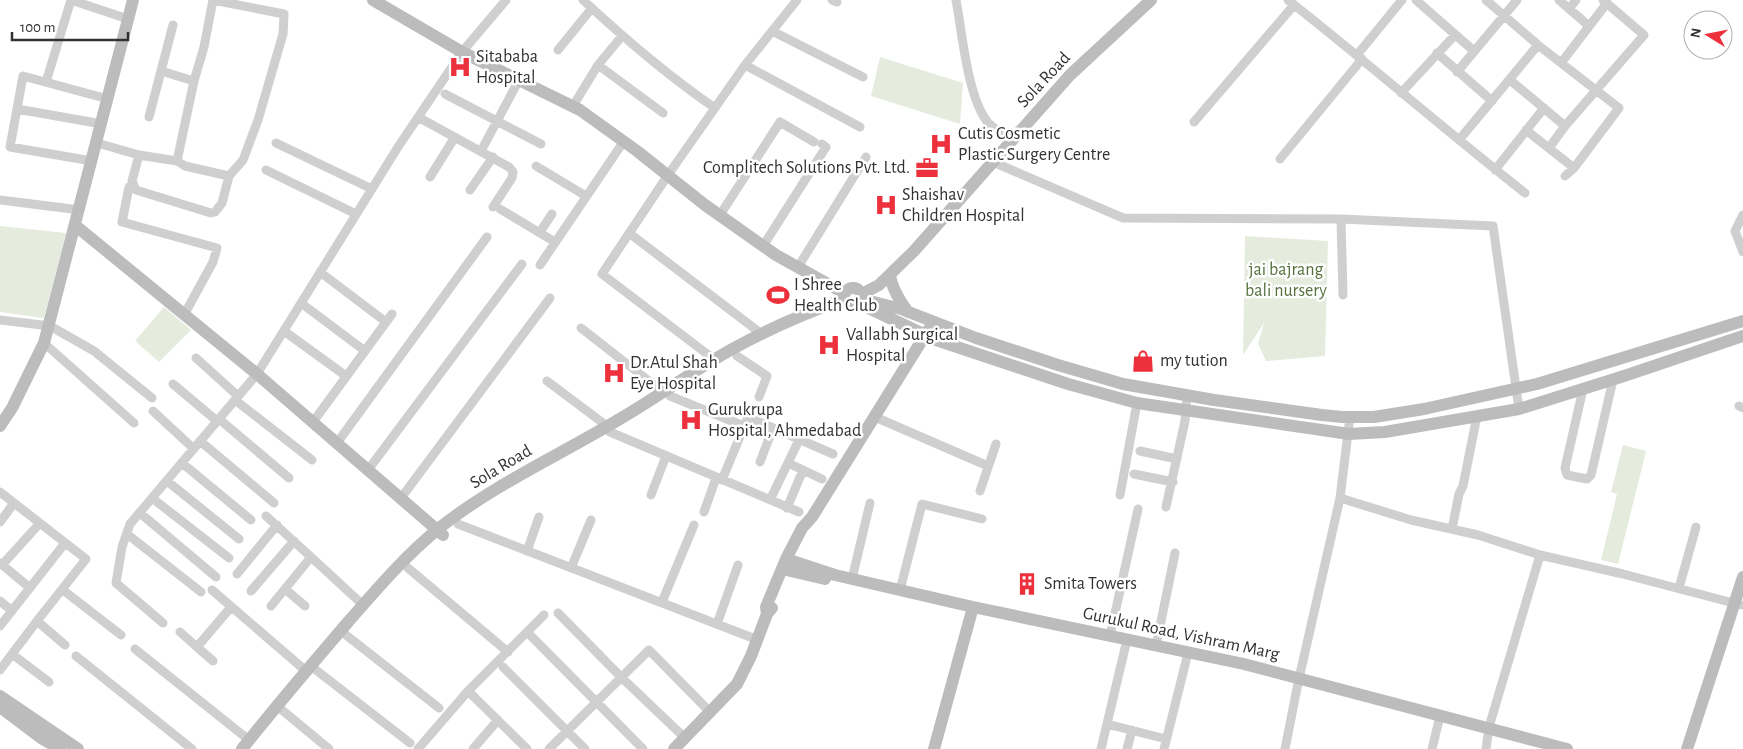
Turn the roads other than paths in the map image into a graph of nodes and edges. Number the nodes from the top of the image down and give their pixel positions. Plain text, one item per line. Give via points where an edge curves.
1 (71, 0) edge
2 (134, 0) edge
3 (213, 0) edge
4 (373, 0) edge
5 (506, 0) edge
6 (583, 0) edge
7 (797, 0) edge
8 (956, 0) edge
9 (1141, 0) edge
10 (1151, 0) edge
11 (1402, 0) edge
12 (1416, 0) edge
13 (1486, 0) edge
14 (1517, 0) edge
15 (1559, 0) edge
16 (1576, 0) edge
17 (1291, 2) edge
18 (1605, 2) edge
19 (592, 8) junction
20 (1569, 9) junction
21 (1504, 15) junction
22 (128, 19) junction
23 (173, 25) dead end
24 (1589, 26) junction
25 (772, 31) junction
26 (1455, 35) junction
27 (622, 36) junction
28 (1538, 45) junction
29 (558, 50) dead end
30 (1474, 51) junction
31 (462, 52) junction
32 (1437, 53) junction
33 (1360, 57) junction
34 (1561, 63) junction
35 (745, 64) junction
36 (598, 65) junction
37 (161, 71) junction
38 (1458, 72) junction
39 (863, 77) dead end
40 (519, 80) junction
41 (1510, 80) junction
42 (194, 81) junction
43 (46, 82) junction
44 (1596, 90) junction
45 (1401, 93) junction
46 (445, 94) dead end
47 (108, 99) junction
48 (1492, 101) junction
49 (572, 106) junction
50 (714, 108) junction
51 (1544, 108) junction
52 (17, 109) junction
53 (663, 113) dead end
54 (149, 117) dead end
55 (418, 117) junction
56 (498, 122) junction
57 (1194, 122) dead end
58 (102, 124) junction
59 (1565, 126) junction
60 (860, 127) dead end
61 (1526, 130) junction
62 (1008, 136) junction
63 (455, 137) junction
64 (1459, 140) junction
65 (624, 141) junction
66 (97, 143) junction
67 (276, 143) dead end
68 (541, 144) dead end
69 (1549, 148) junction
70 (481, 151) junction
71 (139, 155) junction
72 (493, 157) junction
73 (866, 157) dead end
74 (1280, 159) dead end
75 (92, 161) junction
76 (176, 161) junction
77 (993, 162) junction
78 (536, 166) dead end
79 (1574, 168) junction
80 (266, 170) dead end
81 (1495, 170) junction
82 (668, 175) junction
83 (229, 176) junction
84 (1565, 176) dead end
85 (430, 177) dead end
86 (134, 186) junction
87 (372, 189) junction
88 (470, 190) dead end
89 (1525, 193) dead end
90 (586, 196) junction
91 (0, 200) edge
92 (80, 210) junction
93 (356, 214) junction
94 (552, 214) dead end
95 (1743, 215) edge
96 (720, 216) junction
97 (1341, 219) junction
98 (76, 226) junction
99 (540, 232) junction
100 (629, 233) junction
101 (488, 237) dead end
102 (556, 242) junction
103 (762, 246) junction
104 (1743, 252) edge
105 (522, 264) dead end
106 (540, 265) dead end
107 (798, 267) junction
108 (320, 272) junction
109 (890, 275) junction
110 (1343, 295) dead end
111 (550, 298) dead end
112 (854, 298) junction
113 (302, 303) junction
114 (908, 312) junction
115 (392, 314) dead end
116 (184, 315) junction
117 (1743, 321) edge
118 (386, 322) junction
119 (932, 322) junction
120 (1, 323) edge
121 (50, 326) junction
122 (580, 328) dead end
123 (284, 331) junction
124 (762, 335) junction
125 (926, 335) junction
126 (1743, 336) edge
127 (44, 342) junction
128 (365, 351) junction
129 (738, 356) junction
130 (196, 358) dead end
131 (715, 360) junction
132 (257, 374) junction
133 (346, 376) junction
134 (1613, 380) junction
135 (547, 381) dead end
136 (173, 384) dead end
137 (1516, 388) junction
138 (1583, 389) junction
139 (666, 394) junction
140 (1187, 395) junction
141 (759, 397) dead end
142 (152, 398) dead end
143 (237, 398) junction
144 (1137, 403) junction
145 (1520, 409) junction
146 (1185, 410) junction
147 (153, 412) dead end
148 (1477, 416) junction
149 (874, 417) junction
150 (1350, 417) junction
151 (218, 420) junction
152 (313, 422) junction
153 (134, 423) dead end
154 (0, 426) edge
155 (744, 426) junction
156 (773, 428) junction
157 (609, 429) junction
158 (1349, 434) junction
159 (799, 440) junction
160 (200, 441) junction
161 (337, 443) junction
162 (996, 444) dead end
163 (194, 449) junction
164 (1140, 451) dead end
165 (833, 454) dead end
166 (666, 456) junction
167 (1177, 459) junction
168 (312, 460) dead end
169 (760, 462) dead end
170 (182, 463) junction
171 (788, 463) junction
172 (988, 466) junction
173 (368, 470) junction
174 (804, 470) junction
175 (1134, 474) dead end
176 (289, 478) dead end
177 (719, 479) junction
178 (822, 480) dead end
179 (167, 481) junction
180 (1173, 482) junction
181 (980, 491) dead end
182 (0, 492) edge
183 (650, 495) dead end
184 (1120, 496) dead end
185 (152, 498) junction
186 (401, 498) junction
187 (1340, 498) junction
188 (770, 500) junction
189 (14, 503) junction
190 (274, 503) dead end
191 (870, 503) dead end
192 (1166, 507) dead end
193 (787, 508) junction
194 (1138, 509) dead end
195 (140, 512) junction
196 (704, 512) dead end
197 (799, 512) dead end
198 (266, 516) dead end
199 (539, 517) dead end
200 (982, 519) dead end
201 (251, 520) dead end
202 (592, 520) dead end
203 (0, 522) edge
204 (40, 523) junction
205 (458, 524) junction
206 (694, 524) dead end
207 (277, 525) junction
208 (1696, 527) dead end
209 (1452, 529) junction
210 (441, 532) junction
211 (127, 534) junction
212 (239, 539) dead end
213 (294, 541) junction
214 (65, 543) junction
215 (527, 551) junction
216 (1175, 553) dead end
217 (1540, 556) junction
218 (311, 557) junction
219 (229, 558) dead end
220 (1, 564) edge
221 (738, 565) dead end
222 (788, 565) junction
223 (408, 568) junction
224 (571, 568) junction
225 (237, 574) dead end
226 (216, 577) dead end
227 (1743, 577) edge
228 (852, 579) junction
229 (30, 588) junction
230 (1679, 588) junction
231 (285, 589) junction
232 (63, 590) junction
233 (212, 590) dead end
234 (900, 590) junction
235 (251, 591) dead end
236 (201, 592) dead end
237 (0, 601) edge
238 (662, 602) junction
239 (1739, 602) edge
240 (363, 605) junction
241 (271, 606) dead end
242 (305, 606) dead end
243 (231, 607) junction
244 (972, 610) junction
245 (12, 611) junction
246 (558, 614) dead end
247 (544, 615) dead end
248 (37, 620) junction
249 (163, 623) dead end
250 (717, 624) junction
251 (0, 626) edge
252 (180, 632) dead end
253 (346, 635) junction
254 (121, 636) dead end
255 (531, 636) dead end
256 (1110, 636) junction
257 (758, 640) junction
258 (1126, 644) junction
259 (65, 645) dead end
260 (198, 646) junction
261 (1156, 646) junction
262 (135, 649) dead end
263 (508, 652) junction
264 (12, 654) junction
265 (76, 656) dead end
266 (1187, 656) junction
267 (213, 661) dead end
268 (503, 667) dead end
269 (0, 670) edge
270 (311, 671) junction
271 (621, 677) junction
272 (1298, 681) junction
273 (50, 682) dead end
274 (468, 691) junction
275 (0, 696) edge
276 (595, 702) junction
277 (0, 707) edge
278 (440, 708) dead end
279 (282, 710) junction
280 (710, 712) junction
281 (498, 720) junction
282 (1439, 720) junction
283 (1107, 724) junction
284 (1132, 730) junction
285 (1489, 730) junction
286 (567, 731) junction
287 (684, 738) junction
288 (1166, 739) junction
289 (248, 746) edge
290 (414, 746) edge
291 (60, 749) edge
292 (78, 749) edge
293 (192, 749) edge
294 (329, 749) edge
295 (472, 749) edge
296 (526, 749) edge
297 (549, 749) edge
298 (585, 749) edge
299 (643, 749) edge
300 (674, 749) edge
301 (934, 749) edge
302 (1101, 749) edge
303 (1127, 749) edge
304 (1164, 749) edge
305 (1285, 749) edge
306 (1432, 749) edge
307 (1486, 749) edge
308 (1550, 749) edge
309 (1567, 749) edge
310 (1687, 749) edge
311 (1694, 749) edge

1 - 22 street
1 - 43 street
2 - 22 street
3 - 42 street
3 - 83 street via 284,14 283,34 258,120 243,160
4 - 31 street
5 - 31 street
6 - 19 street
7 - 25 street
8 - 62 street via 979,108 991,126
9 - 62 street, Sola Road via 1070,64
10 - 77 street, Sola Road via 1070,75
11 - 33 street
12 - 26 street
13 - 21 street
14 - 21 street
15 - 20 street
16 - 20 street
17 - 33 street
17 - 57 street
18 - 24 street
18 - 44 street via 1644,34
19 - 27 street
19 - 29 street
20 - 24 street
21 - 28 street
21 - 30 street
22 - 47 street
23 - 37 street
24 - 34 street
25 - 35 street
25 - 39 street
26 - 30 street
26 - 32 street
27 - 36 street
27 - 50 street
28 - 34 street
28 - 41 street
30 - 38 street
31 - 40 street
31 - 55 street
32 - 38 street
32 - 45 street
33 - 45 street
33 - 74 street
34 - 44 street
35 - 50 street
35 - 60 street
36 - 49 street
36 - 53 street
37 - 42 street
37 - 54 street
38 - 48 street
40 - 49 street
40 - 56 street
41 - 48 street
41 - 51 street
42 - 76 street
43 - 47 street
43 - 52 street via 23,76
44 - 59 street
44 - 79 street via 1620,108
45 - 64 street
46 - 56 street
47 - 58 street
48 - 64 street
49 - 65 street
50 - 82 street
51 - 59 street
51 - 61 street
52 - 58 street
52 - 75 street via 10,147
55 - 63 street
55 - 87 street
56 - 68 street
56 - 70 street
58 - 66 street
59 - 69 street
61 - 69 street
61 - 81 street
62 - 112 street, Sola Road via 910,247
63 - 70 street
63 - 85 street
64 - 81 street
65 - 82 street
65 - 90 street
66 - 71 street
66 - 75 street
67 - 87 street
69 - 79 street
70 - 72 street
71 - 76 street
71 - 86 street via 132,181
72 - 88 street
72 - 99 street via 513,172 496,208
73 - 107 street
75 - 92 street
76 - 83 street
77 - 97 street via 1123,218
77 - 109 street, Sola Road
78 - 90 street
79 - 84 street
80 - 93 street
81 - 89 street
82 - 96 street
82 - 100 street
83 - 86 street via 222,203 211,213 158,198 136,190
86 - 116 street via 129,187 122,222 217,248
87 - 93 street
90 - 102 street
91 - 92 street
92 - 98 street
93 - 108 street
94 - 99 street
95 - 104 street via 1735,230
96 - 103 street
96 - 103 street via 780,122 826,147
97 - 110 street
97 - 137 street via 1493,226
98 - 116 street
98 - 121 street
99 - 102 street
100 - 124 street
100 - 131 street via 602,274
101 - 161 street
102 - 106 street
103 - 107 street
105 - 173 street
107 - 112 street
108 - 113 street
108 - 118 street
109 - 112 street, Sola Road via 880,285
109 - 114 street via 895,292
111 - 186 street
112 - 114 street
112 - 124 street, Sola Road via 815,310
112 - 125 street
112 - 129 street, Sola Road
113 - 123 street
113 - 128 street
114 - 119 street
115 - 118 street
116 - 132 street
117 - 137 street
118 - 128 street
119 - 125 street
119 - 140 street via 1123,384
120 - 121 street
121 - 127 street
121 - 142 street via 94,351
122 - 139 street
123 - 132 street
123 - 133 street
124 - 131 street, Sola Road
125 - 144 street via 988,359
125 - 149 street
126 - 134 street
127 - 153 street
127 - 154 street
128 - 133 street
129 - 139 street, Sola Road
129 - 141 street via 767,376
130 - 143 street
131 - 139 street, Sola Road
132 - 143 street
132 - 152 street
133 - 152 street
134 - 138 street
134 - 138 street via 1591,475 1587,479 1567,475 1565,468
135 - 157 street
136 - 151 street
137 - 145 street
137 - 150 street via 1424,409 1374,417
138 - 145 street
139 - 155 street
139 - 157 street, Sola Road
140 - 146 street
140 - 150 street
143 - 151 street
143 - 168 street
144 - 146 street
144 - 184 street
145 - 148 street
146 - 158 street
146 - 167 street
147 - 163 street
148 - 158 street via 1384,432
148 - 209 street
149 - 172 street
149 - 222 street via 802,528
150 - 158 street
151 - 160 street
151 - 176 street
152 - 161 street
155 - 156 street via 748,417
155 - 177 street
156 - 159 street
156 - 169 street
157 - 166 street
157 - 205 street, Sola Road via 504,491
157 - 210 street, Sola Road via 497,489
158 - 187 street
159 - 165 street
159 - 171 street
160 - 163 street
160 - 190 street
161 - 173 street
162 - 172 street
163 - 170 street
164 - 167 street
166 - 177 street
166 - 183 street
167 - 180 street
170 - 179 street
170 - 201 street
171 - 174 street
171 - 188 street
172 - 181 street
173 - 186 street
174 - 178 street
174 - 193 street
175 - 180 street
177 - 188 street
177 - 196 street
179 - 185 street
179 - 212 street
180 - 192 street
182 - 189 street
185 - 195 street
185 - 219 street
186 - 210 street
187 - 209 street
187 - 272 street
188 - 193 street
189 - 203 street
189 - 204 street
191 - 228 street
193 - 197 street
194 - 256 street
195 - 211 street via 130,524
195 - 226 street
198 - 207 street
199 - 215 street
200 - 234 street via 922,504
202 - 224 street
204 - 214 street
204 - 220 street
205 - 210 street, Sola Road
205 - 215 street
206 - 238 street
207 - 213 street
207 - 225 street
208 - 230 street
209 - 217 street
210 - 223 street, Sola Road
210 - 240 street, Sola Road via 408,557
211 - 236 street
211 - 249 street via 116,582
213 - 218 street
213 - 235 street
214 - 229 street
214 - 232 street via 86,559
215 - 224 street
216 - 261 street
217 - 230 street
217 - 285 street
218 - 231 street
218 - 240 street
220 - 229 street
221 - 250 street
222 - 228 street, Gurukul Road, Vishram Marg
222 - 244 street, Gurukul Road, Vishram Marg
222 - 257 street
223 - 253 street, Sola Road
223 - 263 street
224 - 238 street
227 - 239 street
228 - 234 street, Gurukul Road, Vishram Marg
229 - 245 street
230 - 239 street
231 - 241 street
231 - 242 street
232 - 248 street
232 - 254 street
233 - 243 street
234 - 244 street, Gurukul Road, Vishram Marg
237 - 245 street
238 - 250 street
239 - 310 street
239 - 311 street
240 - 270 street, Sola Road
243 - 260 street
243 - 270 street
244 - 256 street, Gurukul Road, Vishram Marg
244 - 258 street, Gurukul Road, Vishram Marg
244 - 301 street
245 - 251 street
246 - 271 street
247 - 263 street
248 - 259 street
248 - 264 street
250 - 257 street
252 - 260 street
253 - 270 street, Sola Road
253 - 278 street
255 - 276 street
256 - 261 street, Gurukul Road, Vishram Marg
257 - 280 street via 737,684
258 - 266 street, Gurukul Road, Vishram Marg
258 - 283 street
260 - 267 street
261 - 266 street, Gurukul Road, Vishram Marg
262 - 289 street
263 - 274 street
264 - 269 street
264 - 273 street
265 - 293 street
266 - 272 street, Gurukul Road, Vishram Marg via 1244,664
266 - 288 street
268 - 286 street
270 - 279 street, Sola Road
270 - 289 street, Sola Road
270 - 290 street
271 - 276 street
271 - 280 street via 649,650
271 - 287 street
272 - 282 street, Gurukul Road, Vishram Marg
272 - 285 street, Gurukul Road, Vishram Marg
272 - 305 street
274 - 281 street
274 - 290 street
275 - 292 street
276 - 286 street
276 - 299 street
277 - 291 street
279 - 289 street, Sola Road
279 - 294 street
280 - 287 street
281 - 295 street
281 - 296 street
282 - 285 street, Gurukul Road, Vishram Marg
282 - 306 street
283 - 284 street
283 - 302 street
284 - 288 street
284 - 303 street
285 - 307 street
285 - 308 street, Gurukul Road, Vishram Marg
285 - 309 street, Gurukul Road, Vishram Marg
286 - 297 street
286 - 298 street
287 - 300 street
288 - 304 street

